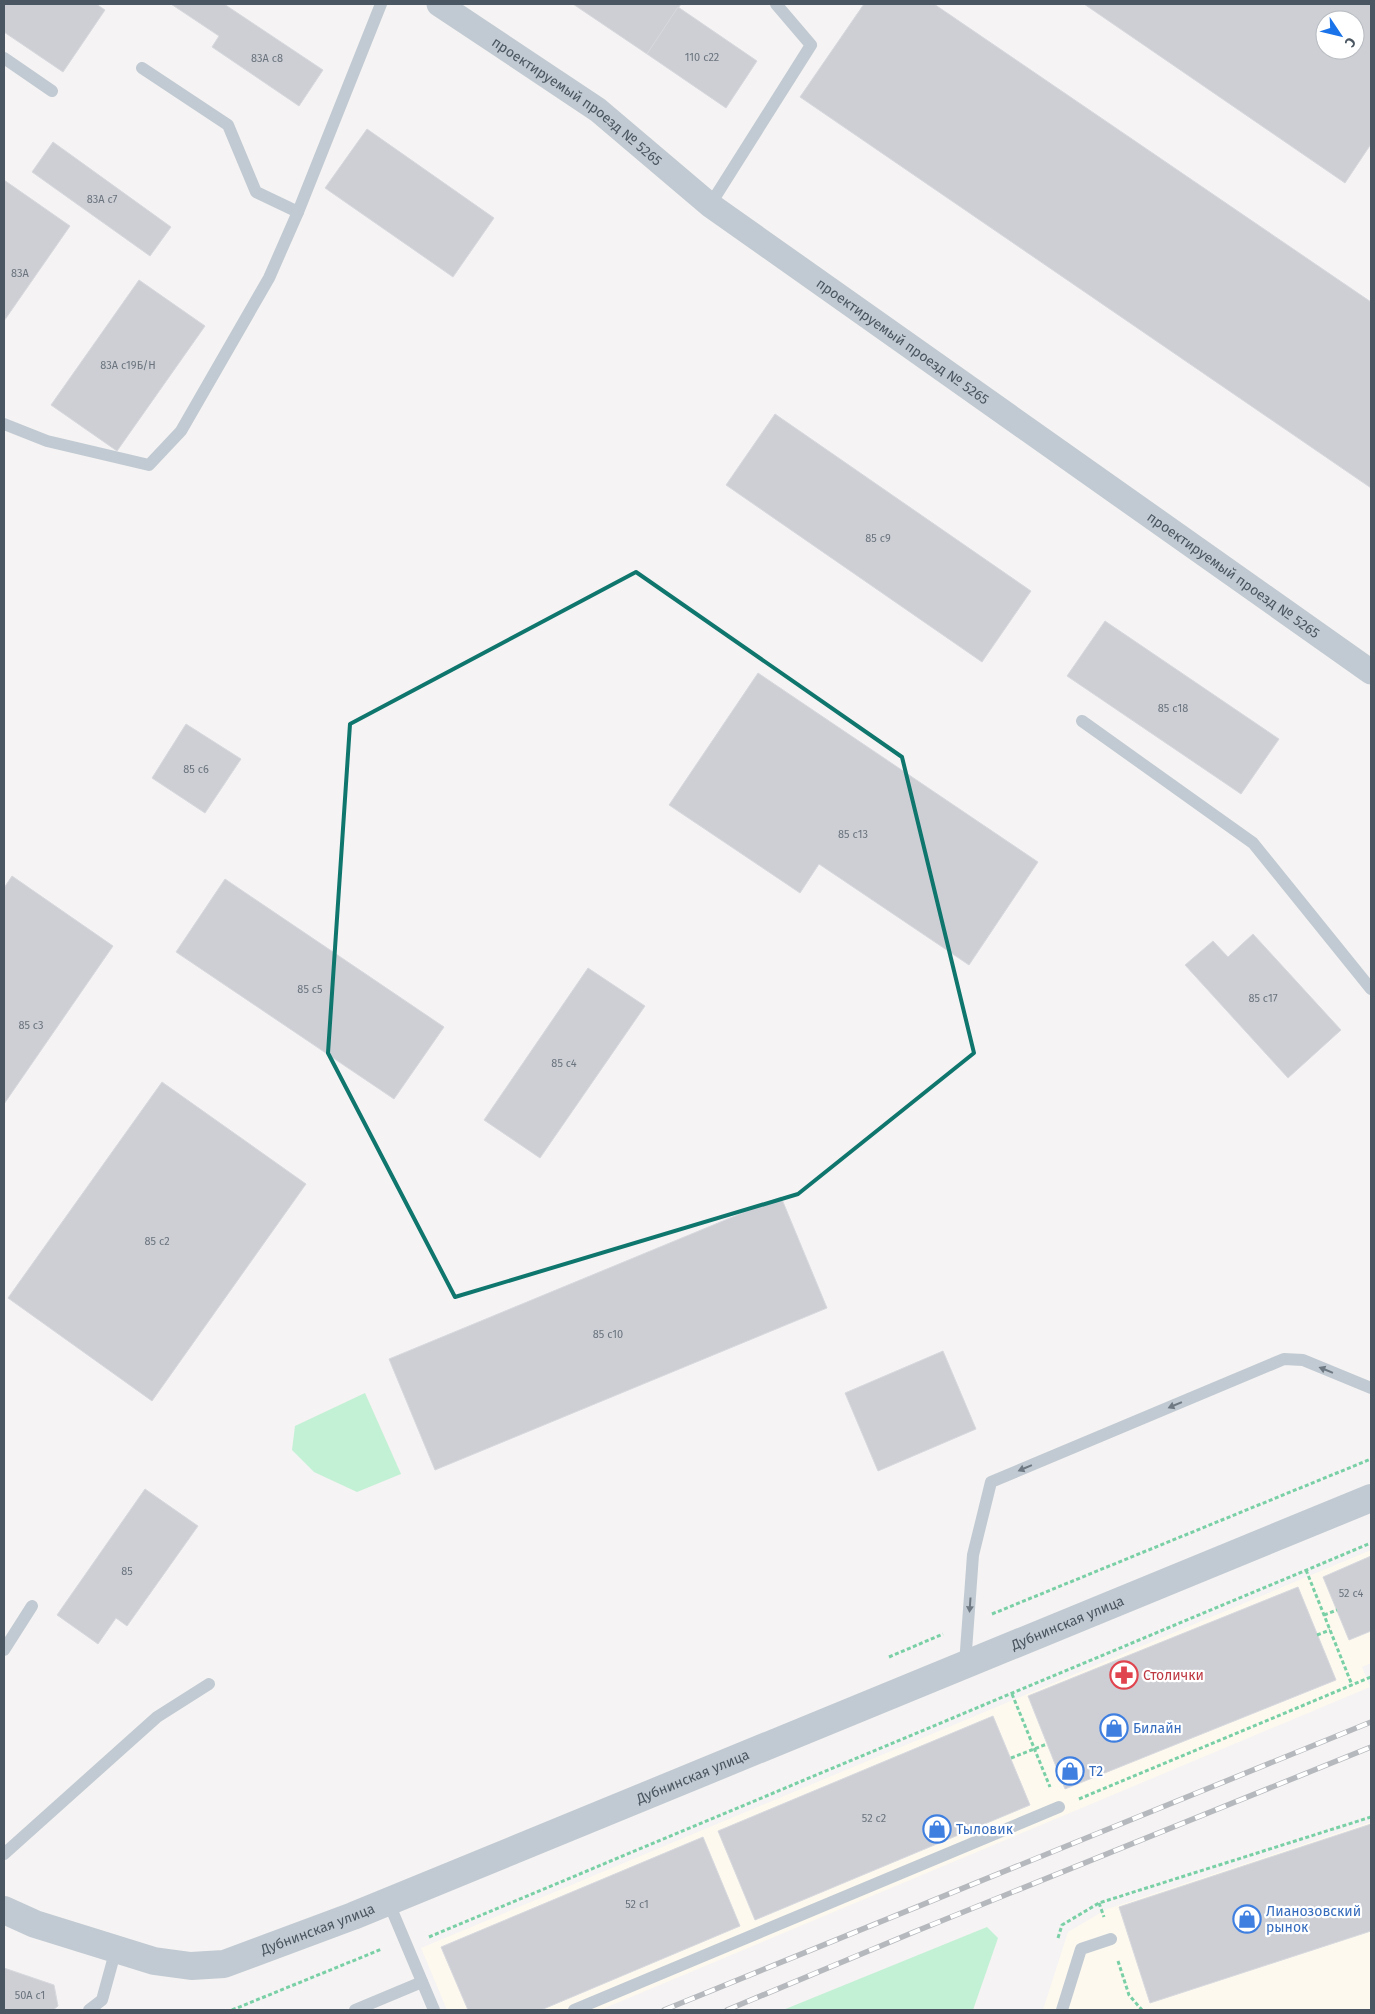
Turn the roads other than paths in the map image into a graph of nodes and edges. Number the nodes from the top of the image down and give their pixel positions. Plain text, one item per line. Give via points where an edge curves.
1 (381, 4) edge
2 (439, 4) edge
3 (776, 4) edge
4 (4, 58) edge
5 (142, 68) dead end
6 (52, 91) dead end
7 (710, 205) junction
8 (298, 212) junction
9 (4, 424) edge
10 (1371, 672) edge
11 (1082, 721) dead end
12 (1371, 989) edge
13 (1371, 1388) edge
14 (1371, 1498) edge
15 (32, 1606) dead end
16 (4, 1650) edge
17 (965, 1664) junction
18 (209, 1684) dead end
19 (1059, 1807) road end
20 (4, 1854) edge
21 (388, 1901) junction
22 (4, 1910) edge
23 (1111, 1939) dead end
24 (116, 1948) junction
25 (422, 1982) junction
26 (103, 2005) edge
27 (89, 2010) edge
28 (355, 2010) edge
29 (434, 2010) edge
30 (574, 2010) edge
31 (1062, 2010) edge

1 - 8 lane
2 - 7 street, проектируемый проезд № 5265 via 598,110
3 - 7 lane via 811,45
4 - 6 lane
5 - 8 lane via 228,125 256,192
7 - 10 street, проектируемый проезд № 5265
8 - 9 lane via 269,278 181,431 149,465 47,441
11 - 12 lane via 1253,843
13 -> 17 lane via 1303,1360 1284,1359 991,1482 973,1555
14 - 17 street, Дубнинская улица
15 - 16 lane
17 - 21 street, Дубнинская улица
18 - 20 lane via 158,1718
19 - 30 lane
21 - 24 street, Дубнинская улица via 224,1964 191,1966 154,1960
21 - 25 lane
22 - 24 street, Дубнинская улица via 35,1924
23 - 31 lane via 1081,1948
24 - 26 lane
25 - 28 lane
25 - 29 lane
26 - 27 lane

